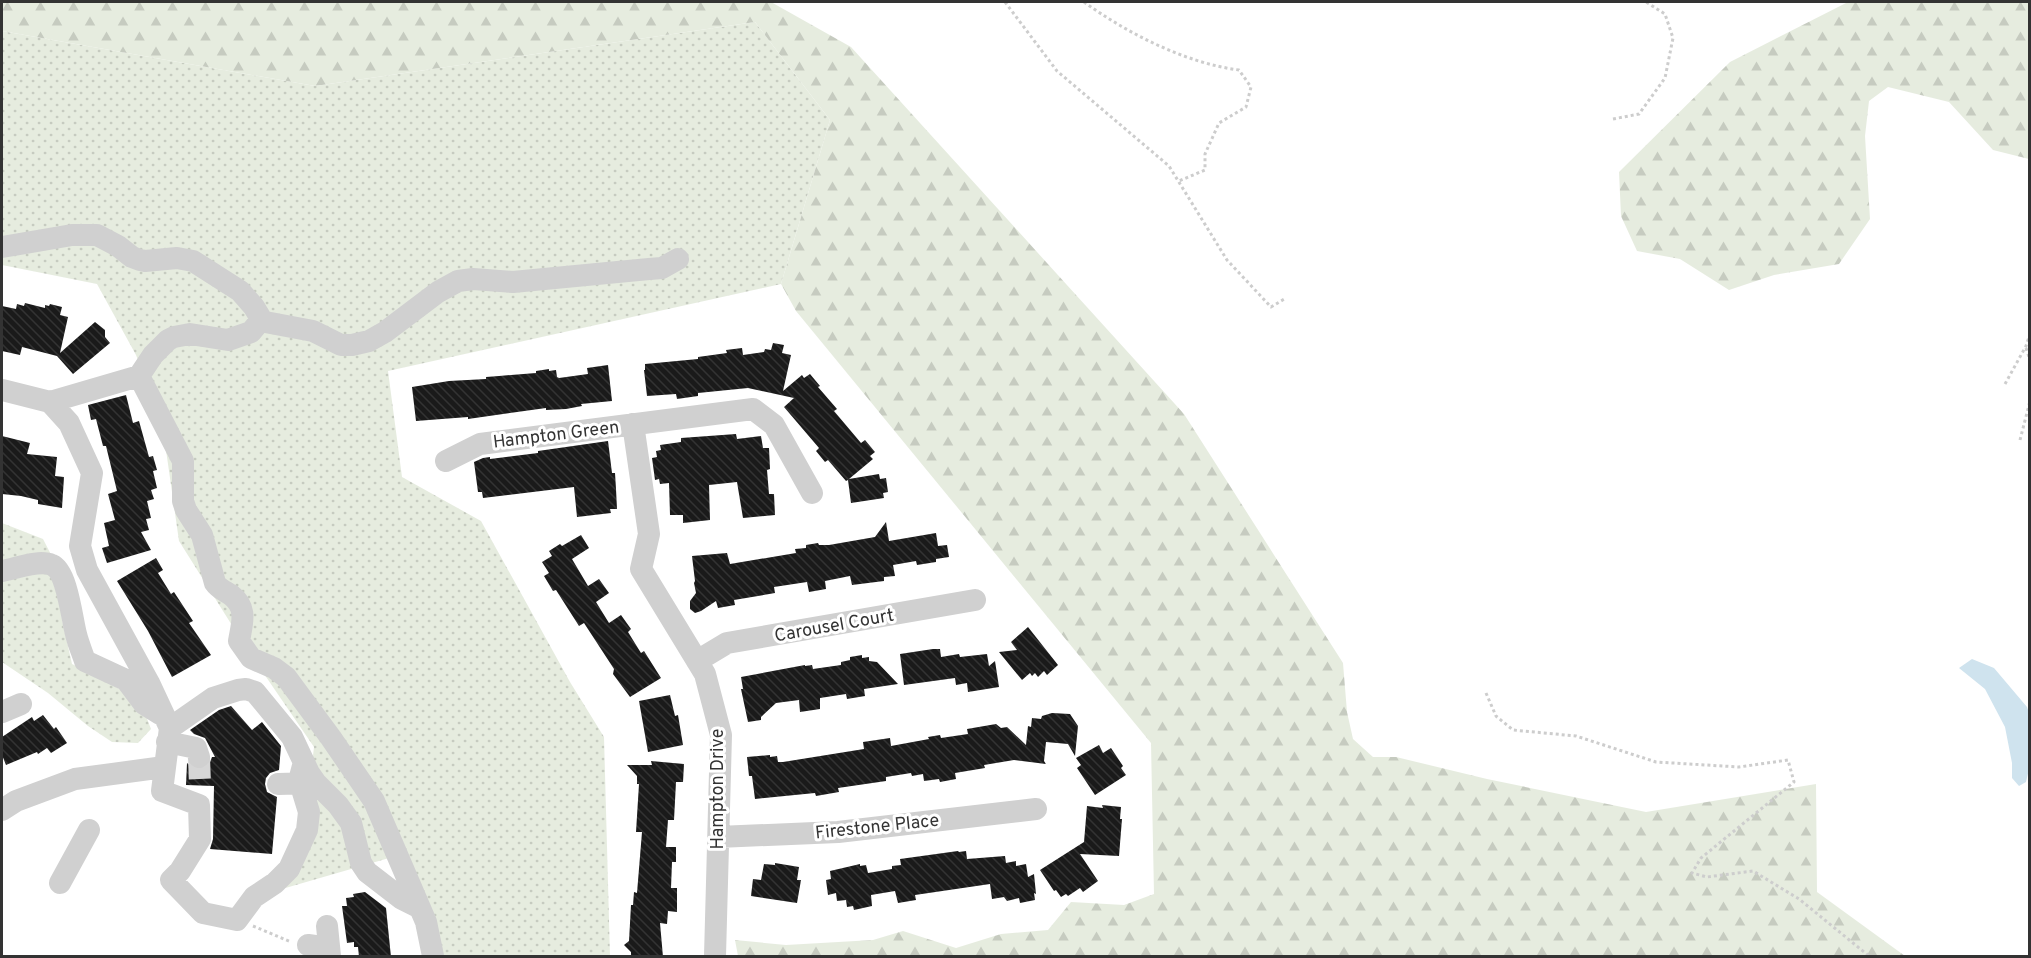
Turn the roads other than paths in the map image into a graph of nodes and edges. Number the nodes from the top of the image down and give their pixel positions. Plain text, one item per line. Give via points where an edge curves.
1 (2, 247) edge
2 (678, 259) dead end
3 (260, 321) junction
4 (139, 376) junction
5 (2, 390) edge
6 (50, 402) junction
7 (633, 424) junction
8 (447, 460) dead end
9 (812, 493) dead end
10 (649, 534) joint
11 (2, 572) edge
12 (975, 600) dead end
13 (697, 661) junction
14 (167, 729) junction
15 (200, 757) tunnel mouth
16 (164, 767) junction
17 (307, 776) junction
18 (278, 784) dead end
19 (1036, 809) dead end
20 (2, 810) edge
21 (89, 830) dead end
22 (718, 837) junction
23 (60, 883) dead end
24 (420, 908) junction
25 (433, 957) edge
26 (715, 957) edge

1 - 3 street via 72,235 97,235 140,260 193,261 240,291
2 - 3 street via 662,268 513,282 458,281 385,332 352,345 341,345 313,331
3 - 4 street via 251,332 228,340 190,334 174,337 153,355
4 - 6 street
4 - 24 street via 183,461 183,501 202,535 215,583 238,601 244,612 241,646 251,658 285,677 354,771 374,801
5 - 6 street
6 - 14 street via 69,423 92,473 80,546 87,570 149,684
7 - 8 street, Hampton Green via 480,444
7 - 9 street, Hampton Green via 753,409 774,425
7 - 10 street, Hampton Green
10 - 13 street, Hampton Drive via 640,570
11 - 14 street via 38,564 51,564 59,570 85,661 126,680
12 - 13 street, Carousel Court via 727,643
13 - 22 street, Hampton Drive via 705,674 721,735
14 - 15 street via 196,748
14 - 16 street
14 - 17 street via 213,698 250,690 288,732
16 - 17 street via 162,791 200,795 200,839 171,880 203,913 237,920 254,897 275,883 292,864 307,830
16 - 20 street via 75,779
17 - 18 street
17 - 24 street via 351,823 366,872
19 - 22 street, Firestone Place via 838,832
21 - 23 street
22 - 26 street, Hampton Drive
24 - 25 street

